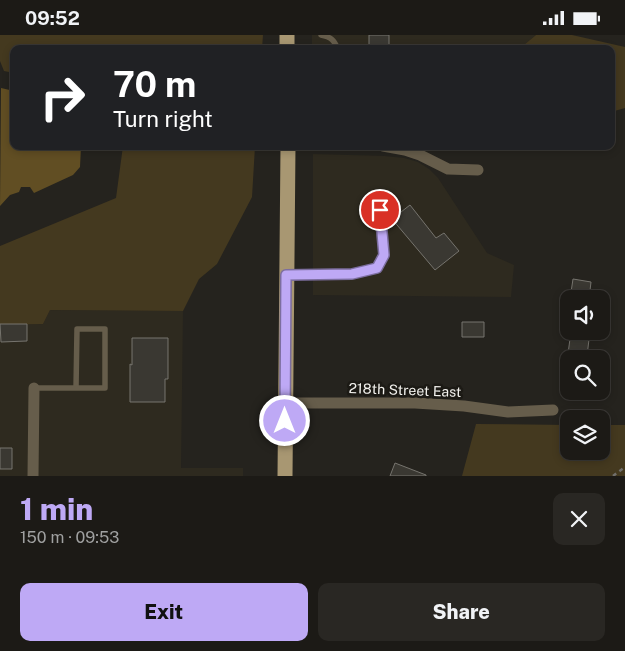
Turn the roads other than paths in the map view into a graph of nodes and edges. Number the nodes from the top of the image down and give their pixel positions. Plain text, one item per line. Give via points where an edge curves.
1 (322, 35) edge
2 (336, 45) edge
3 (288, 150) edge
4 (400, 150) edge
5 (478, 170) dead end
6 (380, 210) dead end
7 (286, 275) junction
8 (34, 388) joint
9 (76, 388) junction
10 (285, 403) junction
11 (553, 410) dead end
12 (33, 476) edge
13 (285, 476) edge

1 - 2 lane via 329,36
3 - 7 main road
4 - 5 street via 448,169
6 - 7 lane via 384,255 377,268 352,274
7 - 10 main road
8 - 9 lane
8 - 12 street
9 - 9 lane via 104,389 105,329 76,329
10 - 11 street, 218th Street East via 415,403 508,412
10 - 13 main road

